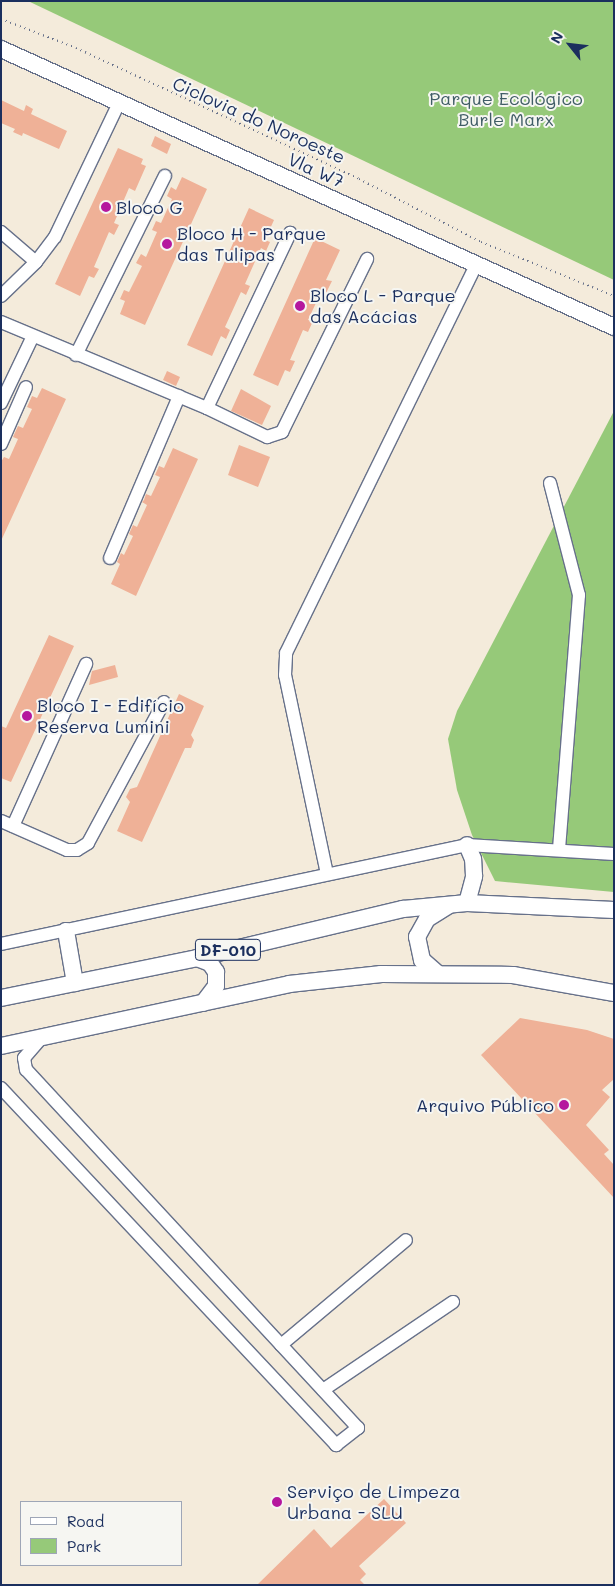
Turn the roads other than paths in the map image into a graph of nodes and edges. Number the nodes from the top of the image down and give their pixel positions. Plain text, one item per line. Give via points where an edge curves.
1 (1, 49) edge
2 (119, 103) junction
3 (164, 176) dead end
4 (1, 232) edge
5 (290, 233) dead end
6 (366, 259) dead end
7 (36, 262) junction
8 (476, 265) junction
9 (1, 296) edge
10 (1, 322) edge
11 (614, 327) edge
12 (33, 336) junction
13 (76, 355) junction
14 (26, 387) dead end
15 (179, 396) junction
16 (1, 403) edge
17 (208, 408) junction
18 (1, 444) edge
19 (550, 483) dead end
20 (110, 558) dead end
21 (86, 664) dead end
22 (164, 702) dead end
23 (7, 824) edge
24 (467, 845) junction
25 (559, 848) junction
26 (614, 854) edge
27 (326, 874) junction
28 (461, 903) junction
29 (614, 908) edge
30 (66, 931) junction
31 (1, 944) edge
32 (197, 958) junction
33 (436, 973) junction
34 (75, 983) junction
35 (614, 993) edge
36 (1, 998) edge
37 (203, 1002) junction
38 (42, 1036) junction
39 (1, 1046) edge
40 (1, 1088) edge
41 (406, 1240) dead end
42 (452, 1302) dead end
43 (281, 1345) junction
44 (323, 1390) junction

1 - 2 main road, Vla W7
2 - 7 street via 56,237
2 - 8 main road, Vla W7
3 - 13 street
4 - 7 street
5 - 17 street
6 - 17 street via 282,432 268,437
7 - 9 street
8 - 11 main road, Vla W7
8 - 27 street via 286,653 285,676
10 - 12 street
12 - 13 street
12 - 16 street
13 - 15 street
14 - 18 street
15 - 17 street
15 - 20 street
19 - 25 street via 579,595
21 - 23 street
22 - 23 street via 88,843 76,850 66,850
24 - 25 street
24 - 27 street
24 - 28 main road via 473,859 474,876
25 - 26 street
27 - 30 street
28 - 29 main road, DF-010
28 - 32 main road, DF-010 via 403,909
28 - 33 main road via 437,910 422,925 417,937 422,960
30 - 31 street
30 - 34 main road
32 - 34 main road, DF-010
32 - 37 main road via 210,963 216,972 216,986
33 - 35 main road, DF-010 via 513,975
33 - 37 main road, DF-010 via 381,974 289,984
34 - 36 main road, DF-010
37 - 38 main road, DF-010
38 - 39 main road, DF-010
38 - 43 street via 24,1058 26,1070
40 - 44 street via 336,1446 358,1428
41 - 43 street
42 - 44 street
43 - 44 street

